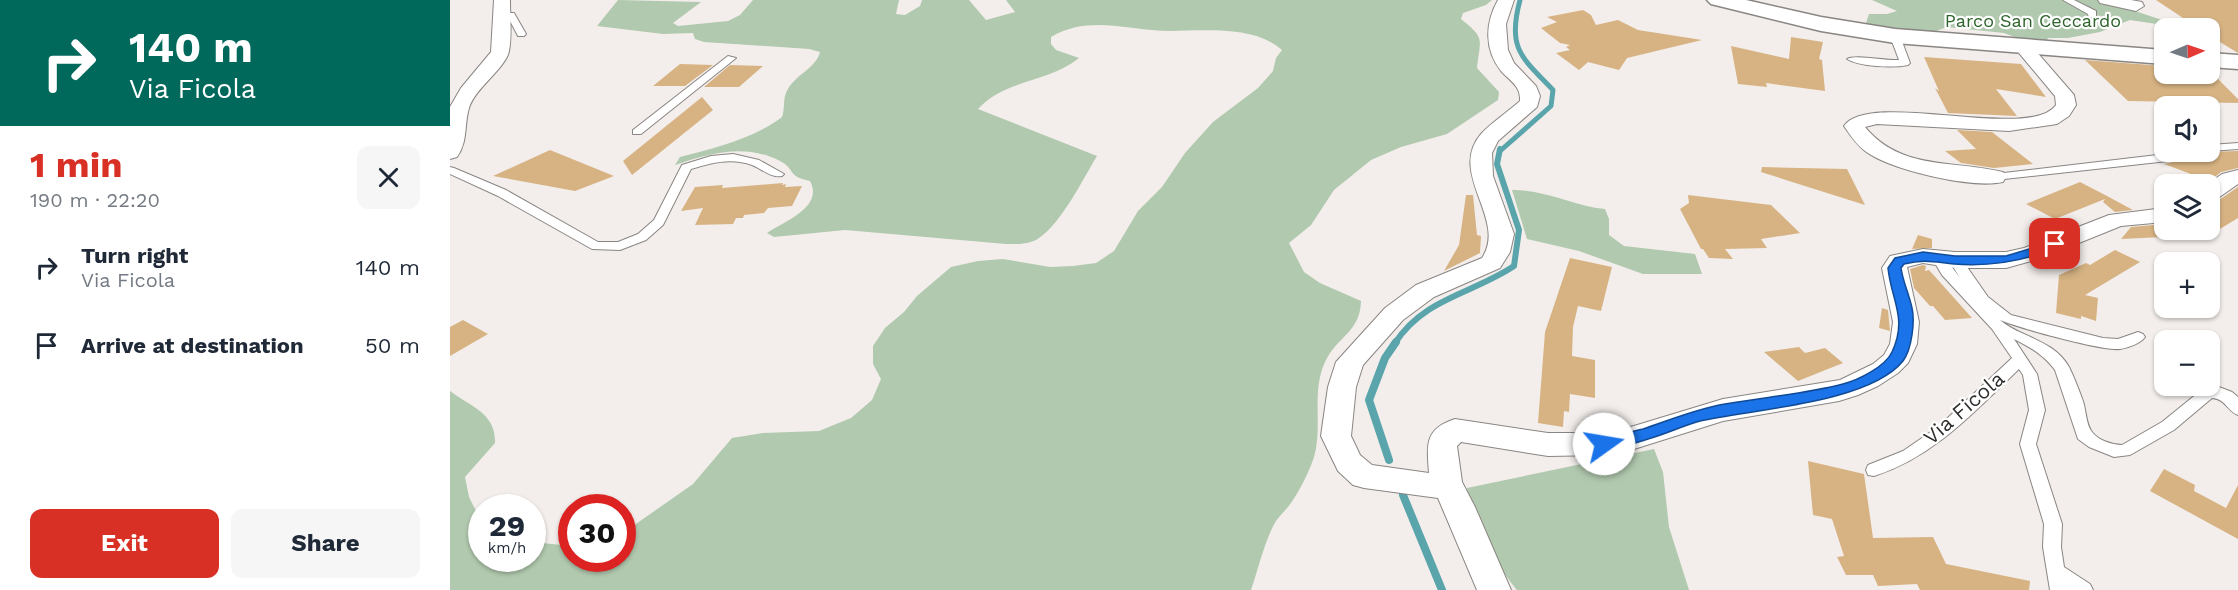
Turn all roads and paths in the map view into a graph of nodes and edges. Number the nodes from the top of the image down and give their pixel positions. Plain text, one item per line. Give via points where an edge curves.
1 (1506, 0) edge
2 (2067, 0) edge
3 (2106, 0) edge
4 (1733, 2) edge
5 (2136, 6) dead end
6 (506, 8) edge
7 (2092, 16) dead end
8 (521, 34) dead end
9 (1895, 36) junction
10 (2023, 47) junction
11 (2154, 56) edge
12 (731, 58) dead end
13 (1852, 59) dead end
14 (2220, 61) edge
15 (2238, 62) edge
16 (637, 132) dead end
17 (2238, 146) edge
18 (2220, 147) edge
19 (450, 153) edge
20 (2154, 160) edge
21 (450, 170) edge
22 (778, 174) dead end
23 (1995, 177) joint
24 (2238, 177) edge
25 (2220, 186) edge
26 (2154, 216) edge
27 (1947, 259) junction
28 (1997, 326) junction
29 (2138, 337) dead end
30 (2020, 359) junction
31 (2238, 409) edge
32 (1874, 470) dead end
33 (1441, 485) junction
34 (2055, 571) junction
35 (1494, 590) edge
36 (2059, 590) edge
37 (2084, 590) edge

1 - 33 street via 1497,15 1498,50 1531,94 1530,103 1489,138 1481,153 1482,176 1502,234 1498,252 1491,263 1425,291 1394,314 1350,362 1342,387 1336,436 1349,463 1364,476
2 - 7 lane via 2088,9
3 - 5 street
4 - 9 main road via 1821,24
6 - 8 lane
6 - 19 street via 500,53 459,108
9 - 10 main road
9 - 13 lane via 1905,63
10 - 11 main road
10 - 23 street via 2064,96 2066,105 2062,112 2050,120 2009,124 1877,118 1862,120 1854,126 1874,148 1914,165
12 - 16 lane
14 - 15 main road
17 - 18 lane
20 - 23 lane
21 - 22 lane via 502,193 596,246 620,246 642,237 659,222 686,167 732,157 759,162
24 - 25 street
26 - 27 street via 2117,220 2033,254 2006,260
27 - 28 lane, Via Ficola via 1947,272
27 - 29 lane via 1995,312 2006,318 2103,343 2119,344
27 - 33 street via 1923,256 1899,261 1894,268 1906,309 1904,336 1897,357 1877,374 1847,388 1723,410 1604,444 1560,445 1455,430 1442,442
28 - 30 lane, Via Ficola
28 - 31 lane via 2015,332 2054,358 2075,401 2084,435 2114,451 2124,451 2168,426 2209,392 2225,394
30 - 32 lane, Via Ficola via 1944,431 1909,455
30 - 34 lane, Via Ficola via 2030,374 2037,410 2028,444 2054,524
33 - 35 street via 1459,507
34 - 36 lane, Via Ficola
34 - 37 lane

